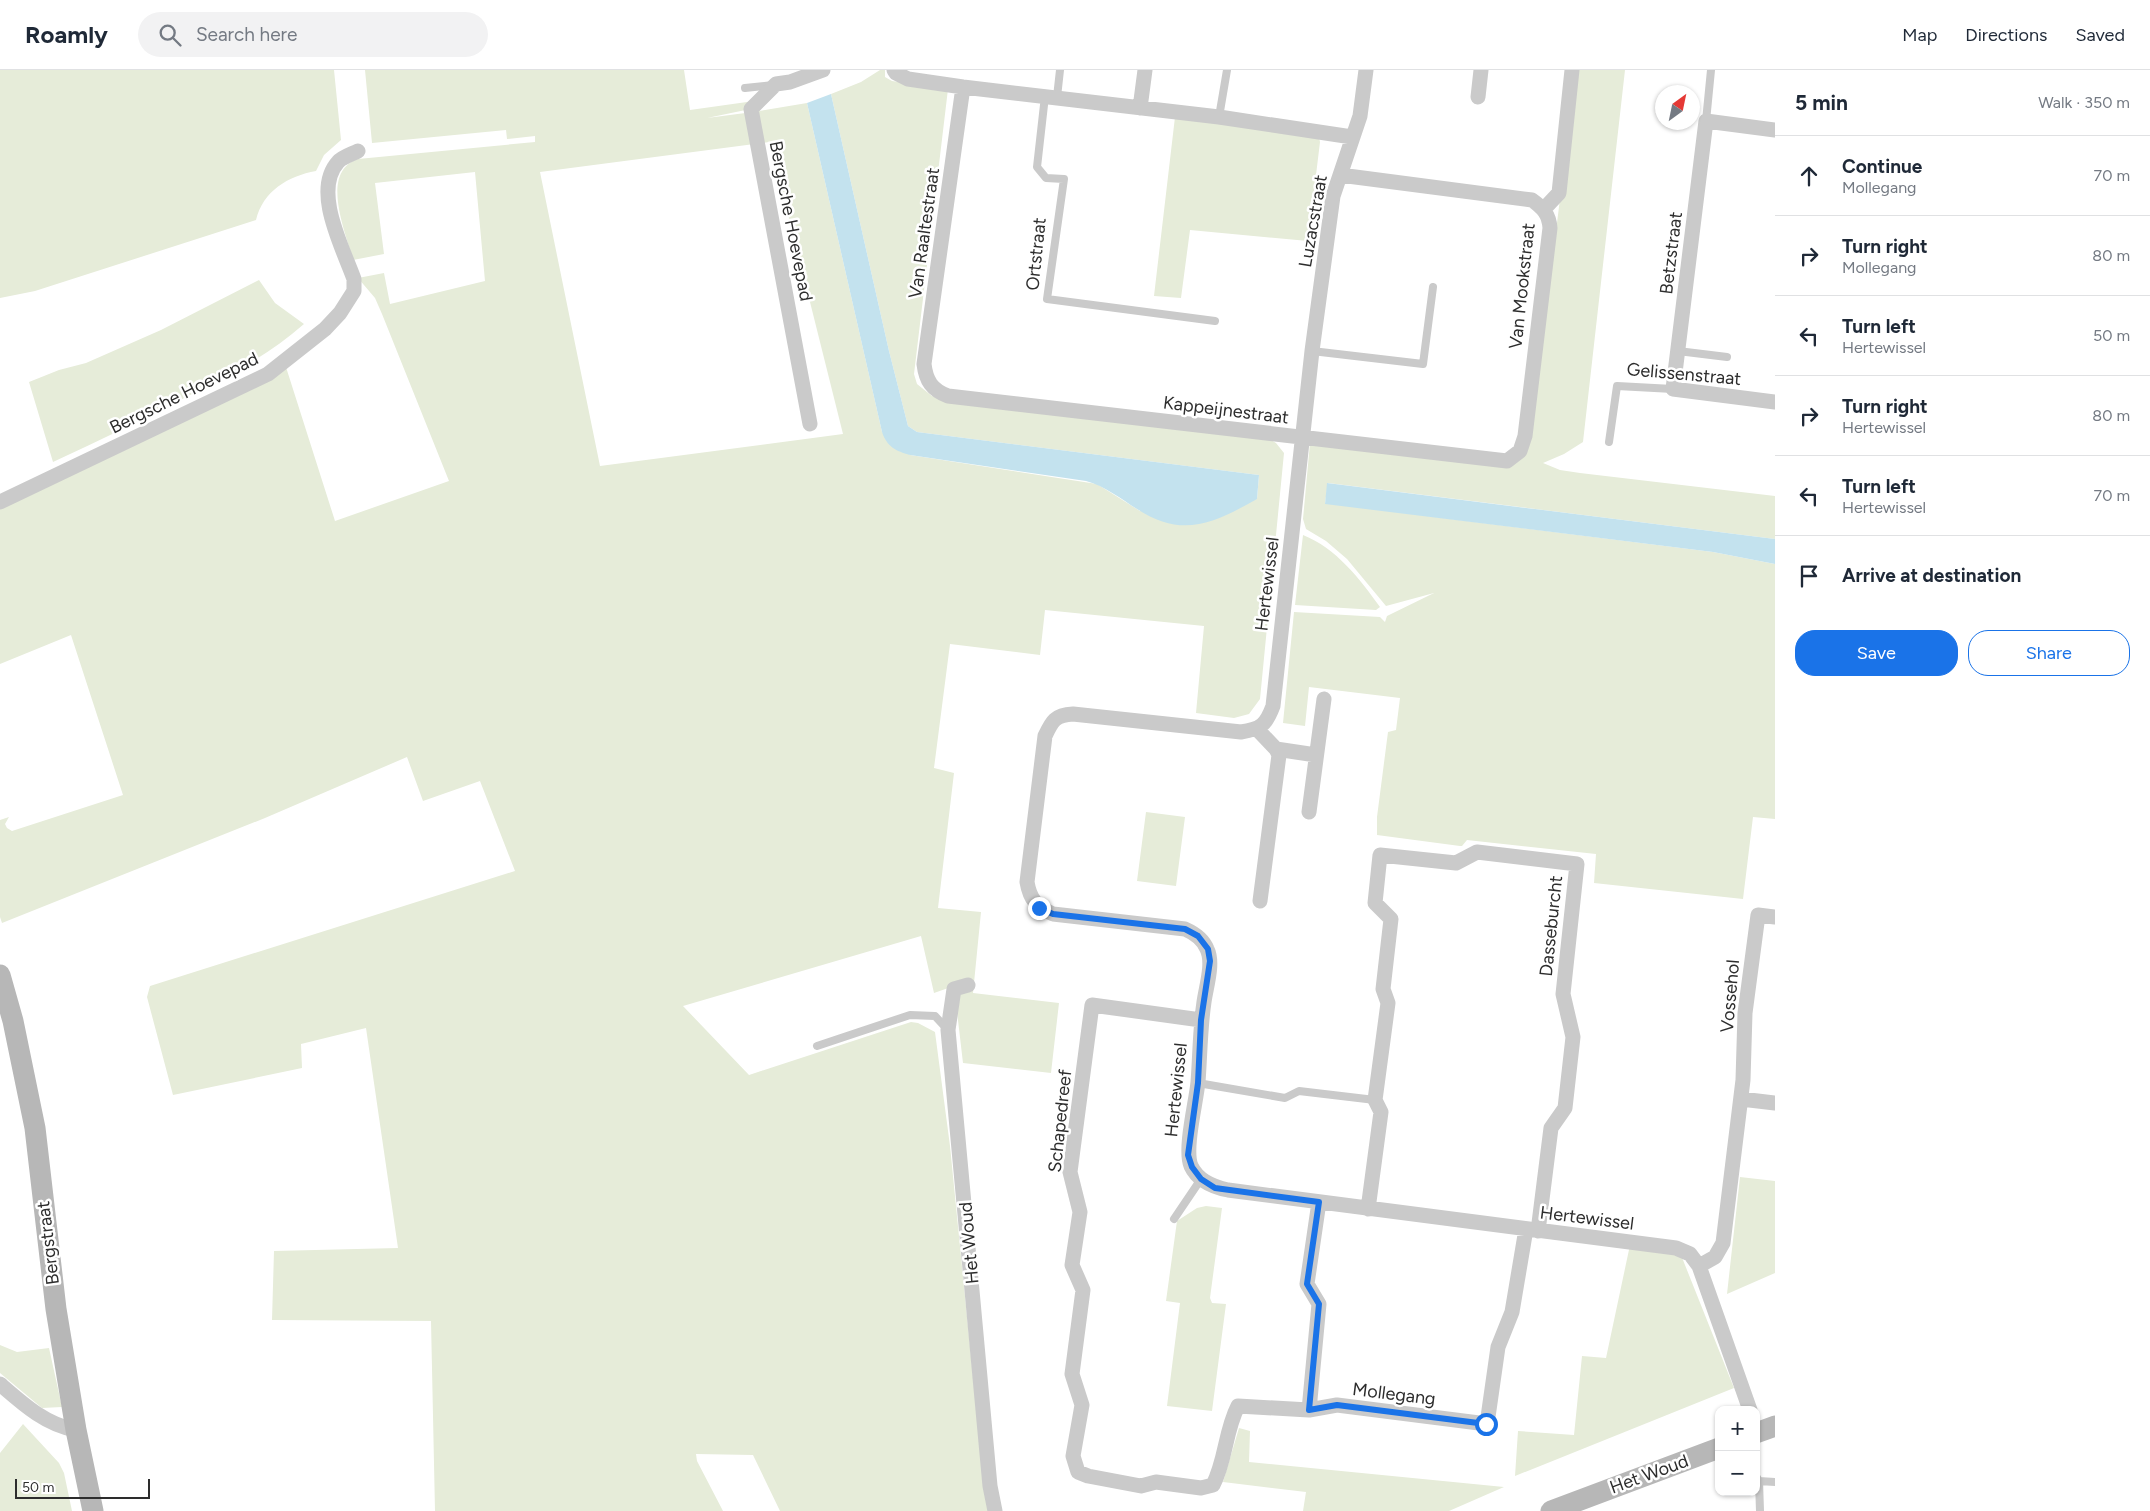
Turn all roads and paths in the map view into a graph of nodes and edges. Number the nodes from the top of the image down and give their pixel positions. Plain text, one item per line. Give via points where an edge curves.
1 (823, 70) edge
2 (894, 70) edge
3 (1060, 70) edge
4 (1144, 70) edge
5 (1227, 70) edge
6 (1366, 70) edge
7 (1481, 70) edge
8 (1572, 70) edge
9 (1711, 70) edge
10 (776, 84) junction
11 (963, 87) junction
12 (745, 88) dead end
13 (1051, 97) junction
14 (1478, 97) dead end
15 (1140, 108) junction
16 (1219, 117) junction
17 (1706, 121) junction
18 (1775, 130) edge
19 (1352, 137) junction
20 (358, 151) dead end
21 (1340, 175) junction
22 (1544, 209) junction
23 (1433, 287) dead end
24 (1215, 321) dead end
25 (1312, 351) junction
26 (1678, 351) junction
27 (1727, 357) dead end
28 (929, 384) joint
29 (1673, 389) junction
30 (1775, 402) edge
31 (810, 424) dead end
32 (1303, 438) junction
33 (1609, 442) dead end
34 (1520, 451) joint
35 (0, 502) edge
36 (1324, 699) dead end
37 (1257, 729) junction
38 (1276, 749) junction
39 (1316, 755) junction
40 (1309, 812) dead end
41 (1260, 901) dead end
42 (1775, 917) edge
43 (0, 975) edge
44 (968, 986) dead end
45 (1201, 1020) junction
46 (948, 1030) junction
47 (817, 1046) dead end
48 (1198, 1083) junction
49 (1741, 1099) junction
50 (1375, 1100) junction
51 (1775, 1103) edge
52 (1201, 1179) junction
53 (1319, 1202) junction
54 (1368, 1209) junction
55 (1174, 1219) dead end
56 (1532, 1230) junction
57 (1699, 1266) junction
58 (0, 1384) edge
59 (1749, 1406) edge
60 (1309, 1410) junction
61 (76, 1430) junction
62 (1715, 1450) edge
63 (1760, 1479) edge
64 (1775, 1482) edge
65 (1759, 1496) edge
66 (1592, 1504) edge
67 (93, 1511) edge
68 (995, 1511) edge
69 (1551, 1511) edge
70 (1760, 1511) edge

1 - 10 street
2 - 11 street via 908,79
3 - 13 lane, Ortstraat
4 - 15 street
5 - 16 lane
6 - 19 street, Luzacstraat via 1360,116
7 - 14 street
8 - 22 street, Van Mookstraat via 1558,193
9 - 17 lane
10 - 12 lane
10 - 31 street, Bergsche Hoevepad via 751,109
11 - 13 street
11 - 28 street, Van Raaltestraat via 924,364
13 - 15 street
13 - 24 lane, Ortstraat via 1037,167 1046,178 1064,180 1047,299
15 - 16 street
16 - 19 street
17 - 18 street
17 - 26 street, Betzstraat
19 - 21 street, Luzacstraat
20 - 35 street, Bergsche Hoevepad via 338,161 327,182 328,204 354,279 354,292 325,329 268,374
21 - 22 street via 1532,200
21 - 25 street, Luzacstraat via 1333,196
22 - 34 street, Van Mookstraat via 1550,218 1550,228 1525,436
23 - 25 lane via 1422,364
25 - 32 street, Luzacstraat
26 - 27 lane
26 - 29 street, Betzstraat
28 - 32 street, Kappeijnestraat via 948,396
29 - 30 street, Gelissenstraat
29 - 33 lane, Gelissenstraat via 1617,386
32 - 34 street, Kappeijnestraat via 1506,461
32 - 37 street, Hertewissel via 1273,706 1268,719
36 - 39 street
37 - 38 street
37 - 45 street, Hertewissel via 1241,732 1073,714 1061,715 1051,723 1044,736 1027,882 1030,896 1039,908 1053,914 1185,929 1193,933 1208,949 1210,961
38 - 39 street
38 - 41 street via 1279,755
39 - 40 street
42 - 49 street, Vossehol via 1758,915 1746,1014
43 - 61 street, Bergstraat via 35,1128 56,1309
44 - 46 street, Het Woud via 954,989
45 - 48 street, Hertewissel
45 - 60 street, Schapedreef via 1092,1005 1070,1172 1080,1212 1072,1265 1083,1290 1072,1374 1082,1406 1074,1456 1078,1472 1141,1486 1156,1482 1201,1488 1213,1485 1221,1469 1230,1421 1238,1406
46 - 47 lane via 935,1016 910,1015
46 - 68 street, Het Woud via 990,1486
48 - 50 lane via 1285,1098 1300,1091
48 - 52 street, Hertewissel via 1188,1155
49 - 51 street
49 - 57 street, Vossehol via 1723,1242 1715,1257
50 - 54 street, Dasseburcht via 1381,1112
50 - 56 street, Dasseburcht via 1388,1003 1383,989 1391,919 1375,903 1380,855 1456,863 1477,852 1577,864 1563,994 1573,1037 1565,1108 1551,1128
52 - 53 street, Hertewissel via 1215,1188
52 - 55 lane
53 - 54 street, Hertewissel
53 - 60 street via 1307,1284 1319,1304
54 - 56 street, Hertewissel
56 - 57 street, Hertewissel via 1676,1248 1690,1254
56 - 60 street, Mollegang via 1512,1312 1498,1347 1486,1424 1337,1405
57 - 59 street, Hertewissel
58 - 61 street via 28,1408 59,1427
61 - 67 street, Bergstraat
62 - 66 street, Het Woud
63 - 64 lane
65 - 70 lane
66 - 69 street, Het Woud

